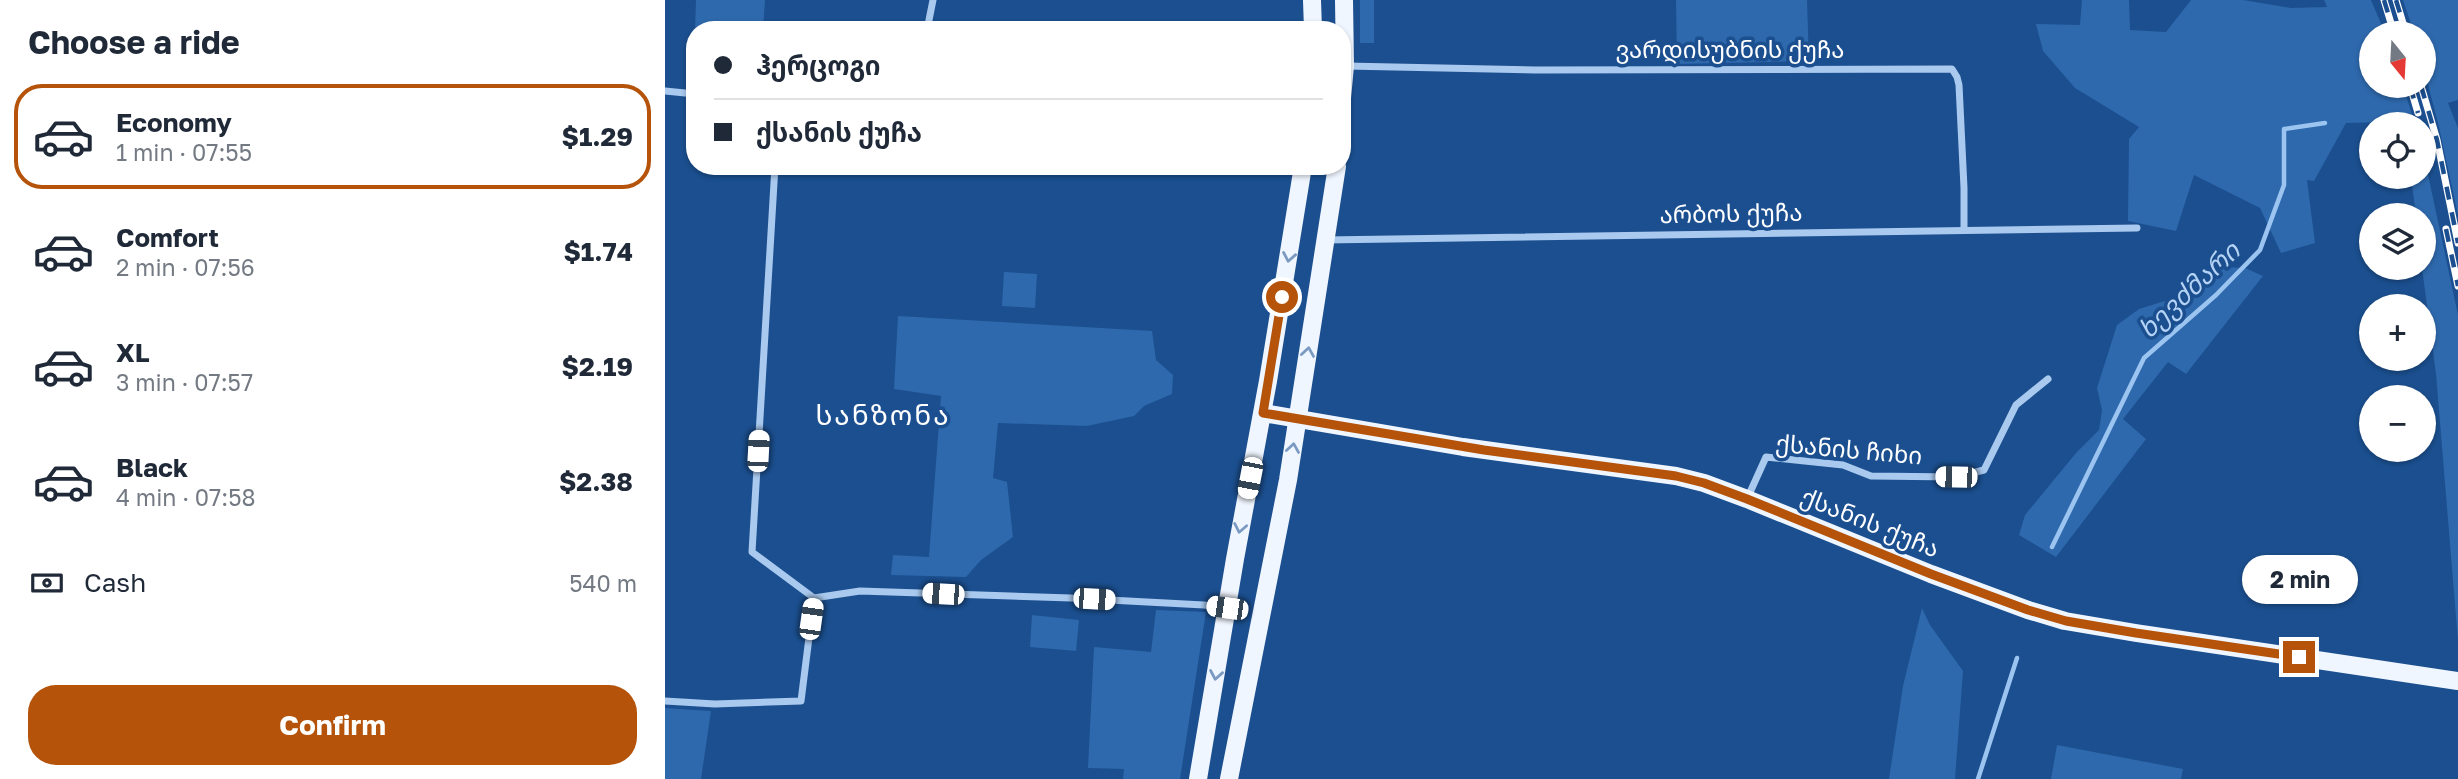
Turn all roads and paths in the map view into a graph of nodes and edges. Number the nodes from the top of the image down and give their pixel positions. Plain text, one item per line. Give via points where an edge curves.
1 (933, 0) edge
2 (1312, 0) edge
3 (1343, 0) edge
4 (929, 21) edge
5 (1313, 21) edge
6 (1343, 21) edge
7 (1351, 66) edge
8 (665, 91) edge
9 (686, 93) edge
10 (774, 175) edge
11 (1302, 175) edge
12 (1336, 175) edge
13 (2137, 228) dead end
14 (1964, 230) junction
15 (1325, 240) junction
16 (2048, 379) dead end
17 (1263, 413) junction
18 (1298, 419) junction
19 (1747, 499) junction
20 (814, 598) junction
21 (1227, 608) junction
22 (2458, 681) edge
23 (665, 701) edge
24 (1198, 779) edge
25 (1229, 779) edge

1 - 4 street
2 - 5 main road
3 - 6 main road
7 - 14 street, ვარდისუბნის ქუჩა via 1952,69 1959,85
8 - 9 street
10 - 20 street via 753,552
11 -> 17 main road
12 - 15 main road
13 - 14 street, არბოს ქუჩა
14 - 15 street, არბოს ქუჩა
18 -> 15 main road
16 - 19 street, ქსანის ჩიხი via 2016,405 1984,470 1956,477 1871,476 1843,465 1766,457
17 - 18 main road, ქსანის ქუჩა
17 -> 21 main road
18 - 19 main road, ქსანის ქუჩა via 1676,476
25 -> 18 main road
19 - 22 main road, ქსანის ქუჩა via 1931,574 2066,621
20 - 21 street via 860,591
20 - 23 street via 801,701
21 -> 24 main road

